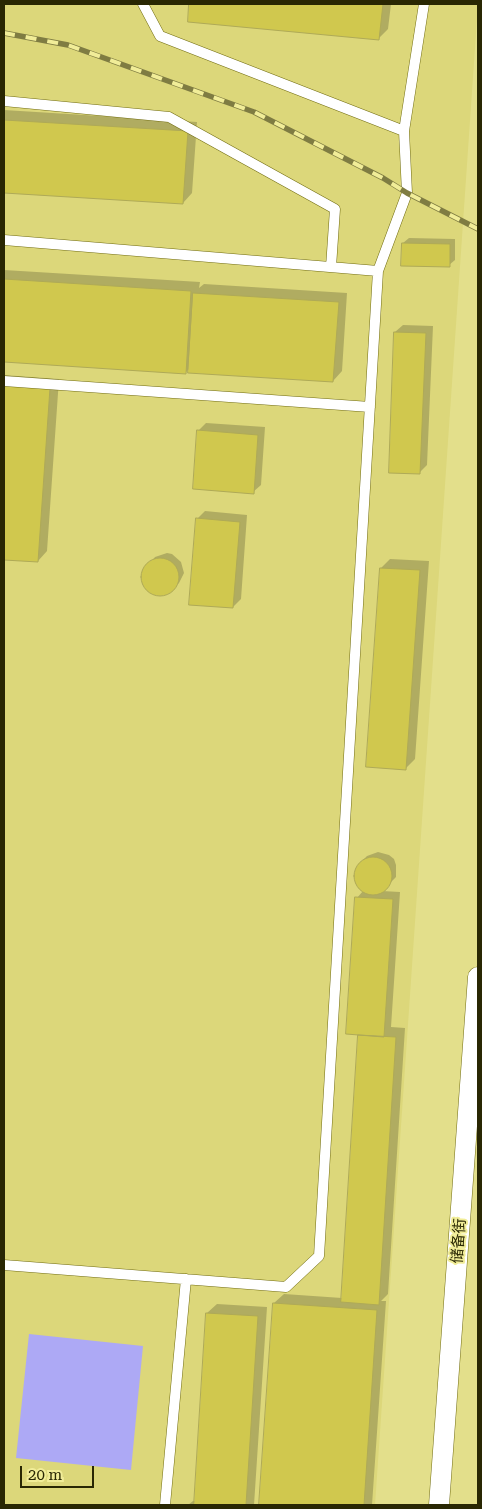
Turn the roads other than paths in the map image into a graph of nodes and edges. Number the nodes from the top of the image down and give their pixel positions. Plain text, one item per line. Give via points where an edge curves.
1 (143, 4) edge
2 (424, 4) edge
3 (4, 100) edge
4 (404, 131) junction
5 (4, 240) edge
6 (330, 267) junction
7 (378, 271) junction
8 (4, 381) edge
9 (370, 407) junction
10 (478, 977) edge
11 (4, 1264) edge
12 (186, 1279) junction
13 (165, 1505) edge
14 (439, 1505) edge

1 - 4 lane via 160,36
2 - 4 lane
3 - 6 lane via 169,116 335,209
4 - 7 lane via 407,193
5 - 6 lane
6 - 7 lane
7 - 9 lane
8 - 9 lane
9 - 12 lane via 319,1256 286,1287
10 - 14 street, 储备街
11 - 12 lane
12 - 13 lane

